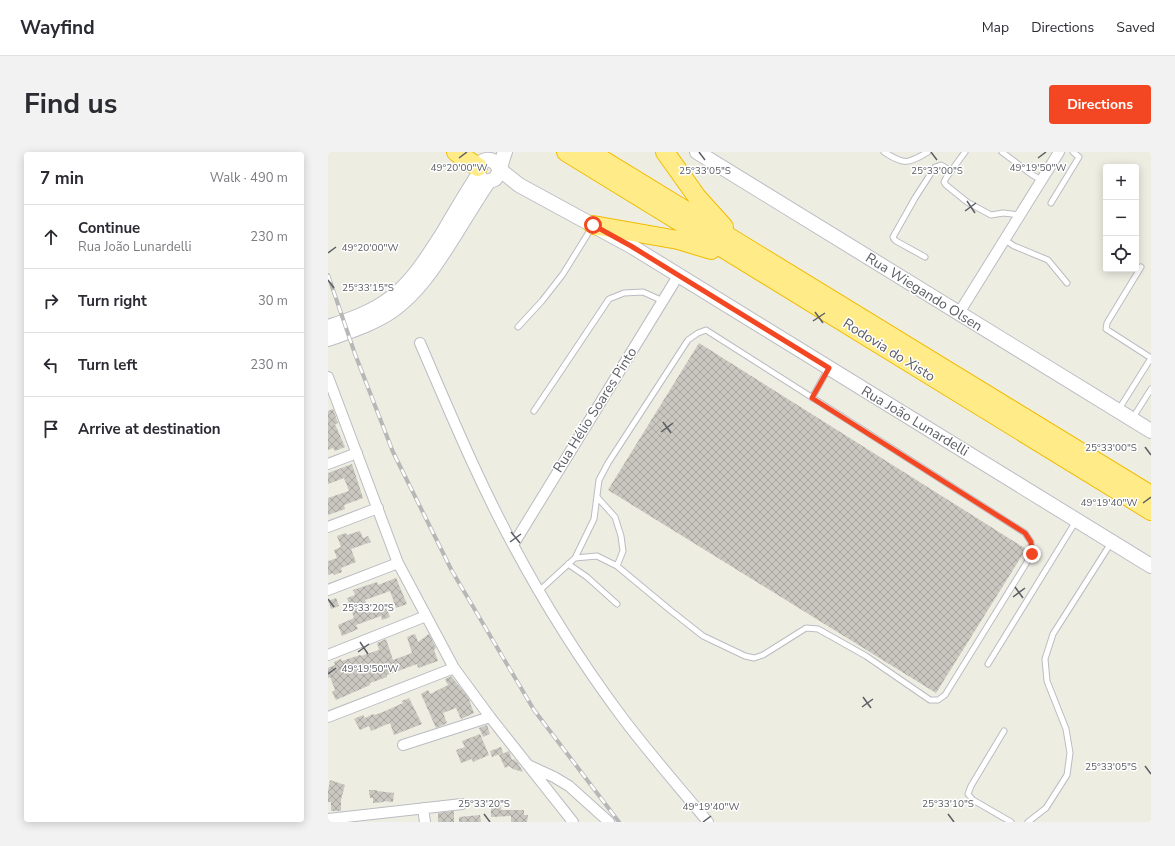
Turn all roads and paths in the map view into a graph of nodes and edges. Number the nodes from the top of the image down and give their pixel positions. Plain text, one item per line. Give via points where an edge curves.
1 (456, 152) edge
2 (505, 152) edge
3 (566, 152) edge
4 (590, 152) edge
5 (665, 152) edge
6 (697, 152) edge
7 (884, 152) edge
8 (928, 152) edge
9 (965, 152) edge
10 (1002, 152) edge
11 (1059, 152) edge
12 (1073, 152) edge
13 (487, 170) edge
14 (950, 171) junction
15 (1041, 180) junction
16 (1051, 203) dead end
17 (1020, 215) junction
18 (591, 229) junction
19 (1005, 240) junction
20 (747, 256) junction
21 (925, 257) dead end
22 (1141, 267) dead end
23 (678, 276) junction
24 (1067, 283) dead end
25 (663, 301) junction
26 (959, 313) junction
27 (328, 327) edge
28 (518, 327) dead end
29 (328, 339) edge
30 (420, 343) dead end
31 (1151, 358) edge
32 (829, 368) junction
33 (328, 377) edge
34 (1150, 391) edge
35 (812, 398) junction
36 (333, 402) edge
37 (534, 411) dead end
38 (1118, 411) junction
39 (1132, 420) junction
40 (1151, 431) edge
41 (357, 453) junction
42 (328, 464) edge
43 (1151, 496) edge
44 (597, 498) junction
45 (378, 508) junction
46 (1151, 511) edge
47 (1077, 520) junction
48 (328, 527) edge
49 (1112, 542) junction
50 (512, 545) junction
51 (575, 558) junction
52 (398, 563) junction
53 (568, 564) junction
54 (617, 566) junction
55 (1151, 566) edge
56 (328, 590) edge
57 (539, 591) junction
58 (617, 604) dead end
59 (426, 616) junction
60 (328, 655) edge
61 (988, 664) dead end
62 (454, 668) junction
63 (328, 717) edge
64 (490, 717) junction
65 (1004, 730) dead end
66 (403, 745) dead end
67 (527, 765) junction
68 (462, 804) dead end
69 (423, 808) junction
70 (328, 818) edge
71 (425, 822) edge
72 (573, 822) edge
73 (609, 822) edge
74 (708, 822) edge
75 (1011, 822) edge
76 (1028, 822) edge

1 - 13 highway
2 - 13 main road
3 - 20 highway, Rodovia do Xisto
4 - 20 highway, Rodovia do Xisto
5 - 20 highway
6 - 26 main road, Rua Wiegando Olsen
7 - 8 lane via 899,161 912,161
9 - 14 lane
10 - 15 lane
11 - 15 street
12 - 16 lane via 1079,157
13 - 18 main road, Rua João Lunardelli via 519,185
13 - 27 main road via 411,280 381,305
13 - 29 main road via 436,264 411,295 382,317
14 - 17 lane via 944,182 967,202 991,215
14 - 21 lane via 941,165 935,167 893,237
15 - 17 street
17 - 19 street
18 - 20 highway via 688,242
18 - 23 main road, Rua João Lunardelli via 631,246
18 - 28 lane via 563,274
19 - 24 lane via 1048,260
19 - 26 street
20 - 43 highway, Rodovia do Xisto
20 - 46 highway, Rodovia do Xisto
22 - 31 lane via 1107,323 1106,329
23 - 25 street, Rua Hélio Soares Pinto
23 - 32 main road, Rua João Lunardelli
25 - 37 lane via 643,292 624,293 609,299
25 - 50 street, Rua Hélio Soares Pinto
26 - 38 main road, Rua Wiegando Olsen
30 - 50 street via 478,476
31 - 38 lane
32 - 35 lane
32 - 47 main road, Rua João Lunardelli
33 - 36 street
34 - 39 lane
35 - 44 lane via 706,330 698,333 688,340 608,463 598,480
35 - 54 lane via 1025,533 1031,542 1032,554 945,695 938,700 930,700 866,656 818,629 806,628 762,655 754,658 746,656 703,636
36 - 41 street
38 - 39 main road, Rua Wiegando Olsen
39 - 40 main road, Rua Wiegando Olsen
41 - 42 street
41 - 45 street
44 - 51 lane via 594,519
44 - 54 lane via 615,517 621,536 623,551
45 - 48 street
45 - 52 street
47 - 49 main road, Rua João Lunardelli
47 - 61 lane
49 - 55 main road, Rua João Lunardelli
49 - 76 lane via 1053,634 1045,659 1047,681 1066,729 1070,753 1067,775 1046,808
50 - 57 street
51 - 53 lane
51 - 54 lane via 597,556
52 - 56 street
52 - 59 street
53 - 57 lane
53 - 58 lane
57 - 74 street via 622,717
59 - 60 street
59 - 62 street
62 - 63 street
62 - 64 street
64 - 66 street
64 - 67 street
65 - 75 lane via 968,794 973,800
67 - 72 street
67 - 73 street via 569,786
68 - 69 street
69 - 70 street
69 - 71 street

